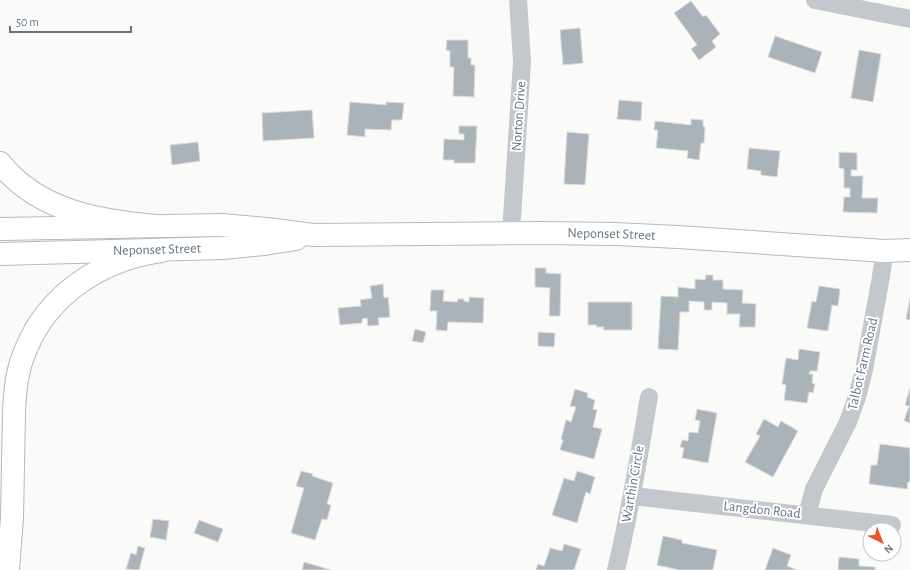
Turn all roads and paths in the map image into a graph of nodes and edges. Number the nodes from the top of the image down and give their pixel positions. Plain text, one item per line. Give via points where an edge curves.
1 (518, 0) edge
2 (816, 0) edge
3 (910, 19) edge
4 (0, 163) edge
5 (156, 226) junction
6 (0, 229) edge
7 (512, 233) junction
8 (313, 235) junction
9 (910, 250) edge
10 (161, 251) junction
11 (885, 251) junction
12 (0, 254) edge
13 (649, 397) dead end
14 (632, 496) junction
15 (807, 515) junction
16 (873, 522) edge
17 (8, 570) edge
18 (616, 570) edge

1 - 7 street, Norton Drive via 522,62
2 - 3 street
4 - 5 main road via 29,191 70,211 113,221
5 - 6 main road, Neponset Street
5 - 8 main road, Neponset Street via 214,225
7 - 8 main road, Neponset Street
7 - 11 main road, Neponset Street via 658,236
8 - 10 main road, Neponset Street via 243,247
9 - 11 main road, Neponset Street
10 - 12 main road, Neponset Street
10 - 17 main road via 139,254 82,280 50,309 29,341 20,367 15,394
11 - 15 street, Talbot Farm Road via 857,397 848,422 814,489
13 - 14 street, Warthin Circle
14 - 15 street, Langdon Road
14 - 18 street, Warthin Circle
15 - 16 street, Langdon Road

